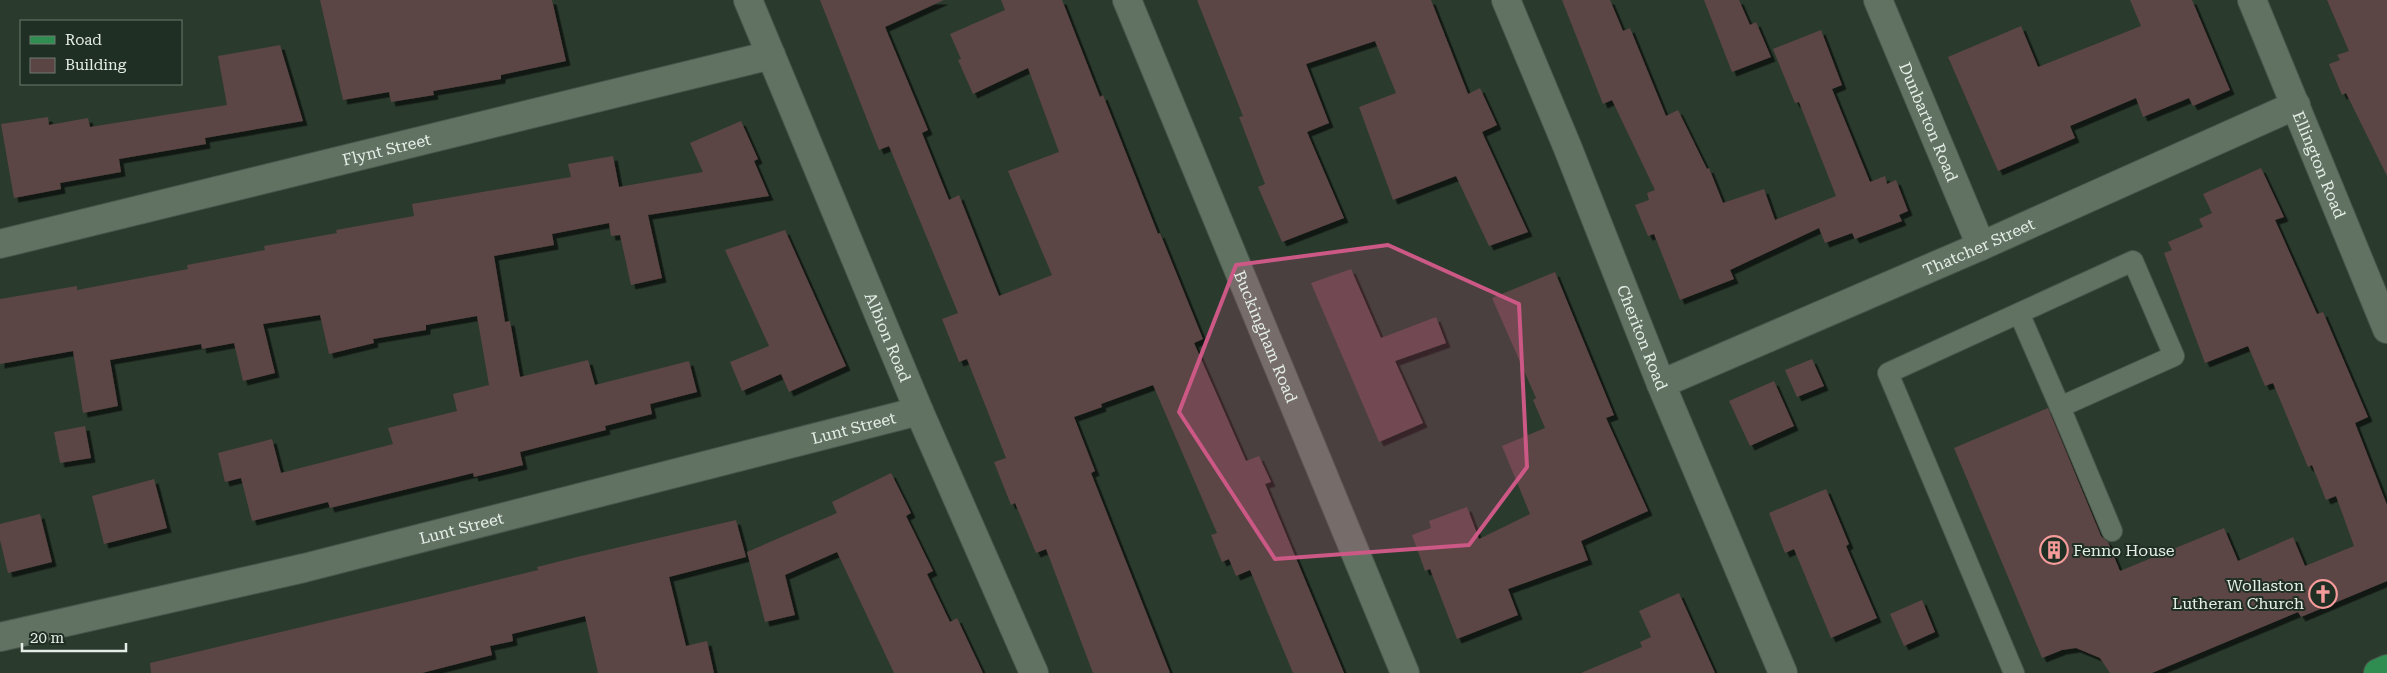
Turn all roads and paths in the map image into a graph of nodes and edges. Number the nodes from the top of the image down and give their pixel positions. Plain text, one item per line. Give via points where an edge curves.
1 (748, 0) edge
2 (1127, 0) edge
3 (1506, 0) edge
4 (1878, 0) edge
5 (2252, 0) edge
6 (771, 55) junction
7 (2296, 105) junction
8 (0, 244) edge
9 (1981, 246) junction
10 (2019, 313) junction
11 (2387, 329) edge
12 (1661, 384) junction
13 (2060, 407) junction
14 (919, 410) junction
15 (2112, 531) dead end
16 (0, 637) edge
17 (2387, 669) edge
18 (1034, 673) edge
19 (1405, 673) edge
20 (1783, 673) edge
21 (2014, 673) edge
22 (2378, 673) edge

1 - 6 street, Albion Road
2 - 19 street, Buckingham Road
3 - 12 street, Cheriton Road
4 - 9 street, Dunbarton Road
5 - 7 street, Ellington Road
6 - 8 street, Flynt Street
6 - 14 street, Albion Road
7 - 9 street, Thatcher Street
7 - 11 street, Ellington Road
9 - 12 street, Thatcher Street
10 - 13 lane
10 - 13 lane via 2133,261 2145,287 2174,356
10 - 21 lane via 1888,372
12 - 20 street, Cheriton Road
13 - 15 lane
14 - 16 street, Lunt Street via 304,568
14 - 18 street, Albion Road
17 - 22 main road

